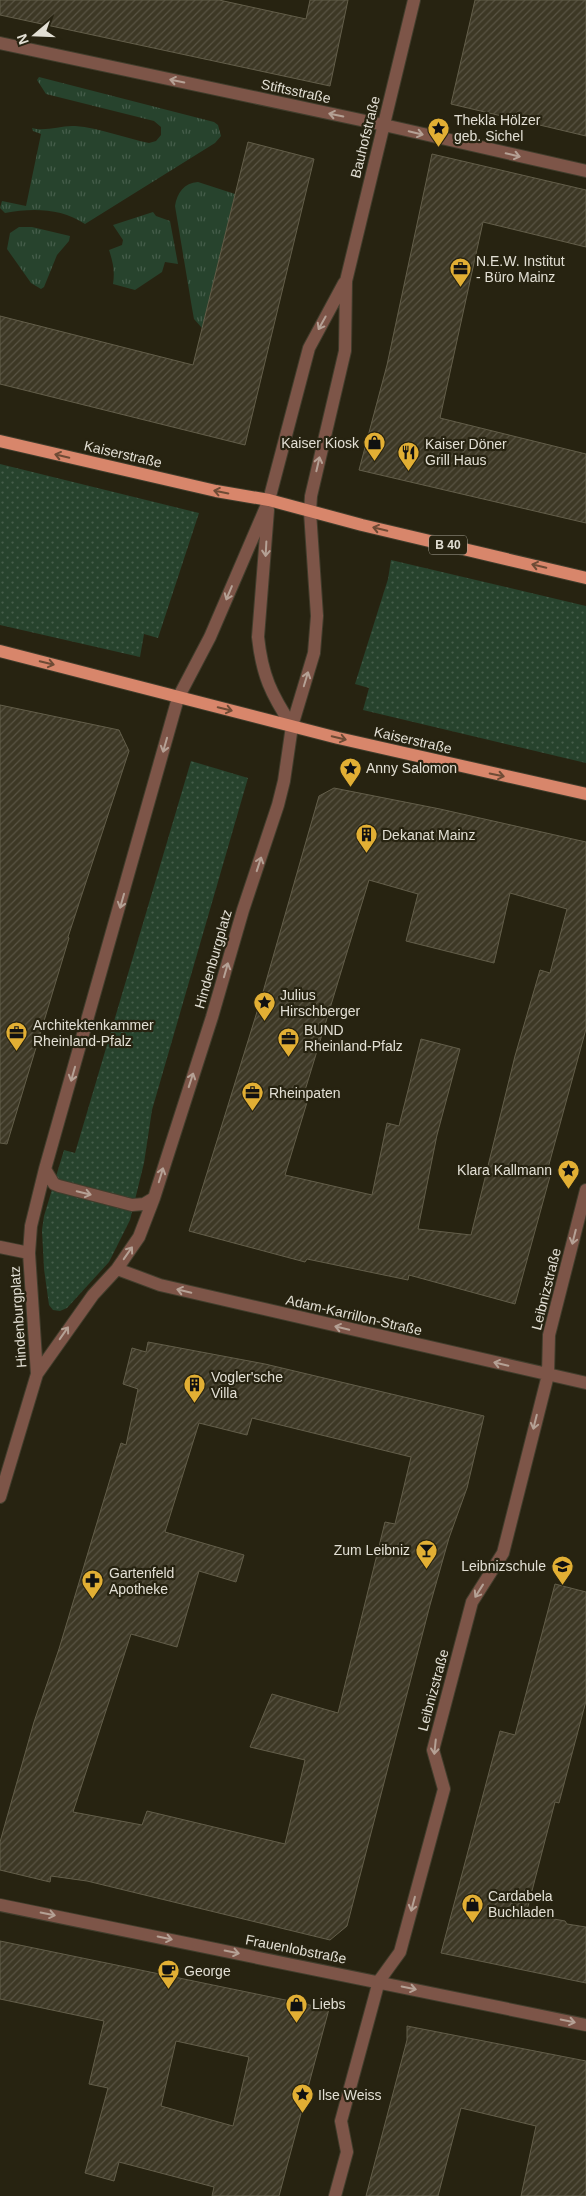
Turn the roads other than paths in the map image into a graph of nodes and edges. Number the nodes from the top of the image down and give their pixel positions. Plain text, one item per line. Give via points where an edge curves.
1 (414, 0) edge
2 (0, 43) edge
3 (384, 125) junction
4 (586, 171) edge
5 (346, 280) junction
6 (0, 441) edge
7 (269, 500) junction
8 (310, 512) junction
9 (586, 578) edge
10 (0, 651) edge
11 (178, 698) junction
12 (292, 726) junction
13 (586, 794) edge
14 (45, 1169) junction
15 (586, 1190) edge
16 (154, 1198) junction
17 (0, 1247) edge
18 (29, 1253) junction
19 (117, 1269) junction
20 (37, 1374) junction
21 (548, 1375) junction
22 (586, 1383) edge
23 (0, 1497) edge
24 (0, 1905) edge
25 (379, 1981) junction
26 (586, 2025) edge
27 (336, 2196) edge

1 - 3 street, Bauhofstraße
3 -> 2 street, Stiftsstraße
3 -> 4 street, Stiftsstraße
3 - 5 street, Bauhofstraße
5 -> 7 street, Bauhofstraße via 309,348
8 -> 5 street, Bauhofstraße via 316,470 345,351
7 -> 6 main road, Kaiserstraße / B 40 via 216,491
7 - 8 main road, Kaiserstraße / B 40
7 -> 11 street via 210,636
7 -> 12 street via 259,646 272,695
9 -> 8 main road, Kaiserstraße / B 40
12 -> 8 street via 314,653 317,616
10 -> 11 main road, Kaiserstraße via 120,680
11 -> 12 main road, Kaiserstraße
11 -> 14 street, Hindenburgplatz
12 -> 13 main road, Kaiserstraße
16 -> 12 street, Hindenburgplatz via 278,804
14 -> 16 street via 54,1184 59,1186 132,1205 144,1204
14 - 18 street, Hindenburgplatz via 31,1226
15 -> 21 street, Leibnizstraße via 549,1335
19 -> 16 street, Hindenburgplatz via 139,1237
17 - 18 street
18 - 20 street, Hindenburgplatz
20 -> 19 street, Hindenburgplatz via 93,1295
21 -> 19 street, Adam-Karrillon-Straße via 160,1286
20 - 23 street
21 - 22 street, Adam-Karrillon-Straße
21 -> 25 street, Leibnizstraße via 503,1553 472,1602 433,1750 444,1789 400,1952
24 -> 25 street, Frauenlobstraße
25 -> 26 street, Frauenlobstraße
25 - 27 street, Leibnizstraße via 341,2121 347,2152

